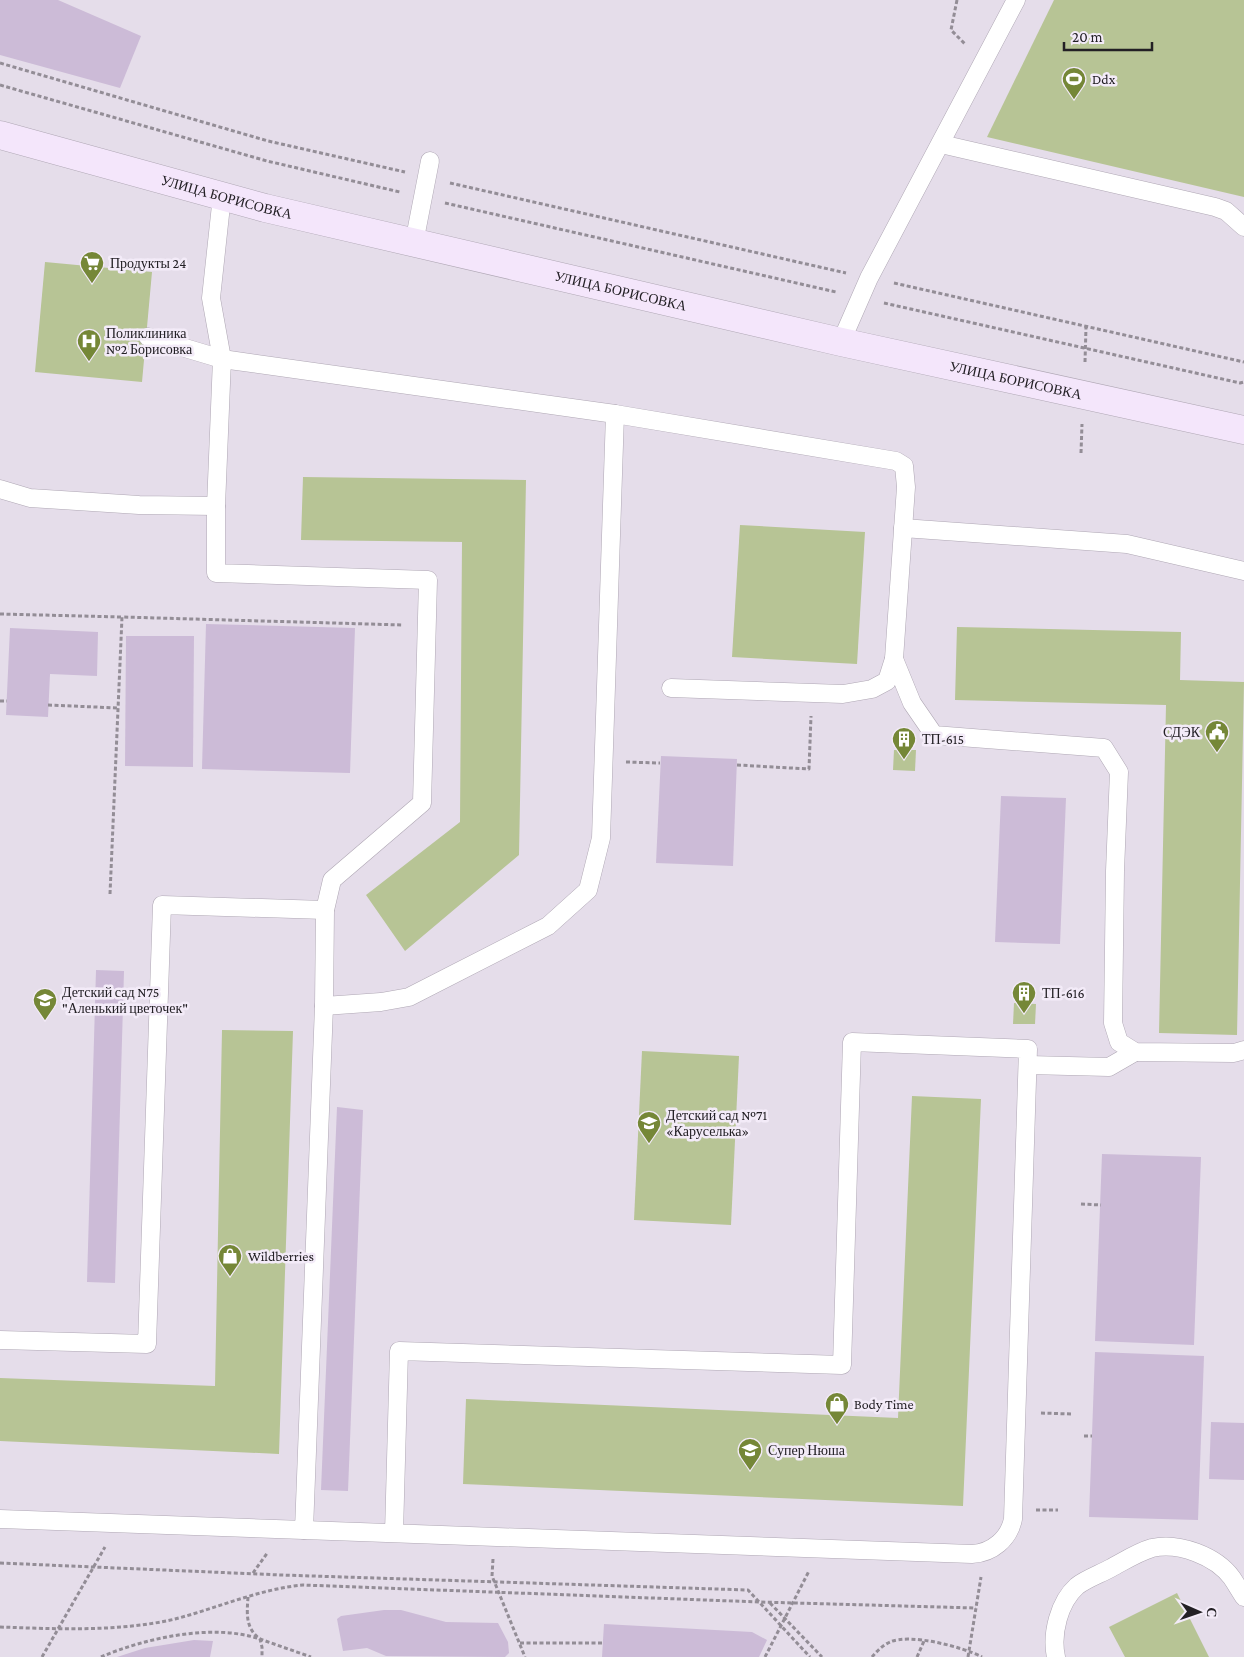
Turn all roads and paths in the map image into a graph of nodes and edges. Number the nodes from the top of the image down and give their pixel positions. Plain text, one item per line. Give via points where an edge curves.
1 (957, 0) edge
2 (1016, 0) edge
3 (984, 61) junction
4 (0, 63) edge
5 (0, 85) edge
6 (0, 135) edge
7 (941, 144) junction
8 (428, 169) junction
9 (222, 196) junction
10 (423, 198) junction
11 (1244, 227) edge
12 (414, 243) junction
13 (869, 278) junction
14 (861, 298) junction
15 (1086, 327) junction
16 (148, 337) dead end
17 (841, 342) junction
18 (1086, 348) junction
19 (222, 359) junction
20 (1085, 362) dead end
21 (1244, 362) edge
22 (1244, 382) edge
23 (615, 414) junction
24 (1083, 421) dead end
25 (1244, 430) edge
26 (1081, 453) dead end
27 (0, 489) edge
28 (216, 506) junction
29 (903, 528) junction
30 (1244, 571) edge
31 (0, 614) edge
32 (122, 617) junction
33 (426, 626) junction
34 (894, 659) junction
35 (671, 688) dead end
36 (812, 693) junction
37 (0, 701) edge
38 (7, 701) dead end
39 (48, 705) dead end
40 (118, 708) junction
41 (622, 762) dead end
42 (660, 763) dead end
43 (737, 766) dead end
44 (110, 894) dead end
45 (325, 910) junction
46 (324, 1006) junction
47 (1244, 1050) edge
48 (1135, 1052) junction
49 (1028, 1065) junction
50 (1081, 1204) dead end
51 (1101, 1205) dead end
52 (0, 1340) edge
53 (1017, 1412) junction
54 (1072, 1414) dead end
55 (1084, 1436) dead end
56 (1092, 1436) dead end
57 (0, 1519) edge
58 (107, 1524) junction
59 (304, 1530) junction
60 (394, 1533) junction
61 (494, 1536) junction
62 (811, 1548) junction
63 (981, 1554) junction
64 (0, 1563) edge
65 (93, 1567) junction
66 (494, 1582) junction
67 (499, 1592) junction
68 (248, 1597) junction
69 (1244, 1597) edge
70 (759, 1602) junction
71 (770, 1602) junction
72 (792, 1603) junction
73 (976, 1608) junction
74 (785, 1618) junction
75 (781, 1626) junction
76 (0, 1627) edge
77 (58, 1629) junction
78 (260, 1640) junction
79 (924, 1641) junction
80 (520, 1643) junction
81 (603, 1644) dead end
82 (969, 1651) junction
83 (42, 1657) edge
84 (101, 1657) edge
85 (262, 1657) edge
86 (311, 1657) edge
87 (525, 1657) edge
88 (765, 1657) edge
89 (810, 1657) edge
90 (822, 1657) edge
91 (872, 1657) edge
92 (917, 1657) edge
93 (968, 1657) edge
94 (982, 1657) edge
95 (1056, 1657) edge

1 - 3 path via 951,30
2 - 3 lane
3 - 7 lane
4 - 8 path via 268,140
5 - 10 path via 267,161
6 - 9 street, УЛИЦА БОРИСОВКА
7 - 11 lane via 1215,206
7 - 13 lane
8 - 10 lane
8 - 13 path
9 - 12 street, УЛИЦА БОРИСОВКА
9 - 19 lane via 211,298
10 - 12 lane
10 - 14 path
12 - 17 street, УЛИЦА БОРИСОВКА
13 - 14 lane
13 - 15 path
14 - 17 lane
14 - 18 path
15 - 18 path
15 - 21 path
16 - 19 lane
17 - 25 street, УЛИЦА БОРИСОВКА
18 - 20 path
18 - 22 path
19 - 23 lane
19 - 28 lane
23 - 29 lane via 896,461 904,466
23 - 46 lane via 602,838 588,890 548,926 409,997
24 - 26 path
27 - 28 lane via 30,498
28 - 33 lane via 216,573 428,580
29 - 30 lane via 1127,544
29 - 34 lane
31 - 32 path
32 - 33 path
32 - 40 path
33 - 45 lane via 422,803 332,880
34 - 36 lane via 887,681 872,689 843,694
34 - 48 lane via 912,703 934,735 1104,748 1119,772 1113,1023 1119,1042
35 - 36 lane
36 - 43 path via 809,769
37 - 38 path
39 - 40 path
40 - 44 path
41 - 42 path
45 - 46 lane
45 - 52 lane via 162,905 147,1344
46 - 59 lane
47 - 48 lane via 1234,1053
48 - 49 lane via 1109,1067
49 - 53 lane
49 - 60 lane via 1028,1049 852,1042 842,1365 399,1351
50 - 51 path
53 - 54 path
53 - 63 lane via 1012,1525 996,1546
55 - 56 path
57 - 58 lane
58 - 59 lane
58 - 65 path via 107,1544
59 - 60 lane
60 - 61 lane
61 - 62 lane
61 - 66 path
62 - 63 lane
62 - 72 path via 811,1567
63 - 73 path via 982,1574
64 - 65 path
65 - 66 path
65 - 77 path
66 - 67 path
66 - 70 path via 748,1590
67 - 68 path via 304,1585 284,1586
67 - 70 path
67 - 80 path
68 - 77 path via 152,1623
68 - 78 path via 250,1629
69 - 95 lane via 1231,1576 1200,1554 1166,1547 1140,1552 1078,1586 1061,1609 1056,1626
70 - 71 path
70 - 75 path
71 - 72 path
71 - 74 path
72 - 73 path
72 - 74 path
73 - 82 path
74 - 75 path
74 - 90 path
75 - 88 path
75 - 89 path
76 - 77 path
77 - 83 path
78 - 84 path via 234,1633 194,1634 139,1644
78 - 85 path
78 - 86 path
79 - 82 path
79 - 91 path via 903,1639 891,1642
79 - 92 path
80 - 81 path
80 - 87 path
82 - 93 path
82 - 94 path

